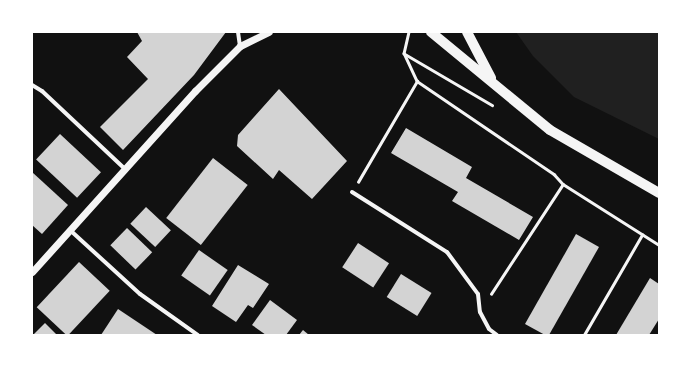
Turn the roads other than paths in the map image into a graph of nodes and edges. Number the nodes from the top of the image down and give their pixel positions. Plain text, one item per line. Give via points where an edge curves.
1 (238, 32) edge
2 (269, 32) edge
3 (431, 32) edge
4 (467, 32) edge
5 (240, 46) junction
6 (493, 83) junction
7 (32, 85) edge
8 (124, 168) junction
9 (352, 192) road end
10 (659, 193) edge
11 (71, 231) junction
12 (32, 272) edge
13 (198, 335) edge
14 (497, 335) edge

1 - 5 street
2 - 5 street
3 - 6 main road
4 - 6 main road
5 - 8 street
6 - 10 main road via 550,130
7 - 8 street via 42,91
8 - 11 street
9 - 14 street via 448,252 478,294 480,312 489,329
11 - 12 street
11 - 13 street via 140,294

